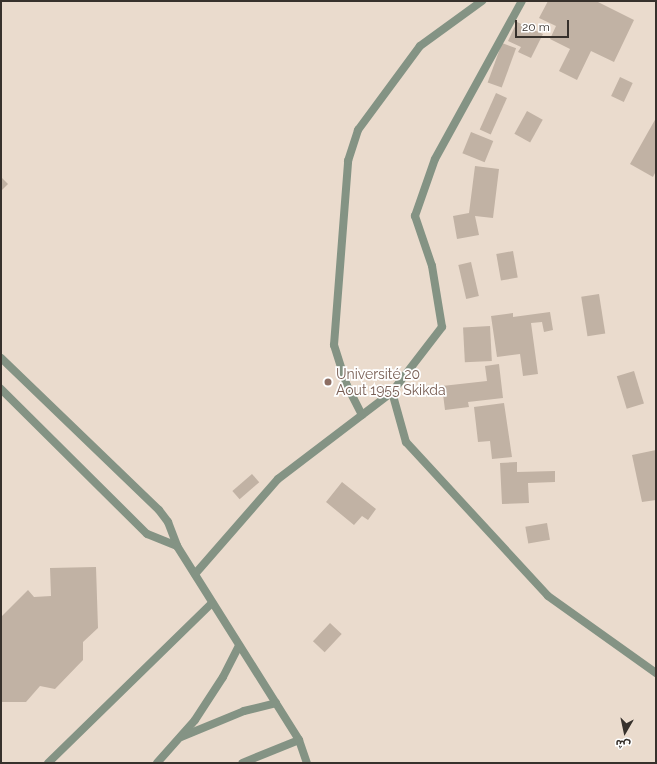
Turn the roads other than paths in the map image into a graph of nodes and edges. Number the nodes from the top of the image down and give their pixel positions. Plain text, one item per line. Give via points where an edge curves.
1 (482, 1) edge
2 (522, 1) edge
3 (1, 358) edge
4 (1, 389) edge
5 (392, 392) junction
6 (362, 415) junction
7 (177, 546) junction
8 (194, 574) junction
9 (211, 604) junction
10 (239, 646) junction
11 (656, 673) edge
12 (276, 703) junction
13 (178, 738) junction
14 (299, 740) junction
15 (48, 763) edge
16 (156, 763) edge
17 (242, 763) edge
18 (307, 763) edge

1 - 6 lane via 420,46 358,130 348,161 334,345 348,386
2 - 5 lane via 435,160 415,216 432,266 442,327
3 - 7 lane via 159,510 168,522
4 - 7 lane via 147,534
5 - 6 lane
5 - 11 lane via 406,442 548,596
6 - 8 lane via 278,479
7 - 8 lane
8 - 9 lane
9 - 10 lane
9 - 15 lane
10 - 12 lane
10 - 13 lane via 223,677 195,720
12 - 13 lane via 244,711
12 - 14 lane
13 - 16 lane
14 - 17 lane
14 - 18 lane

